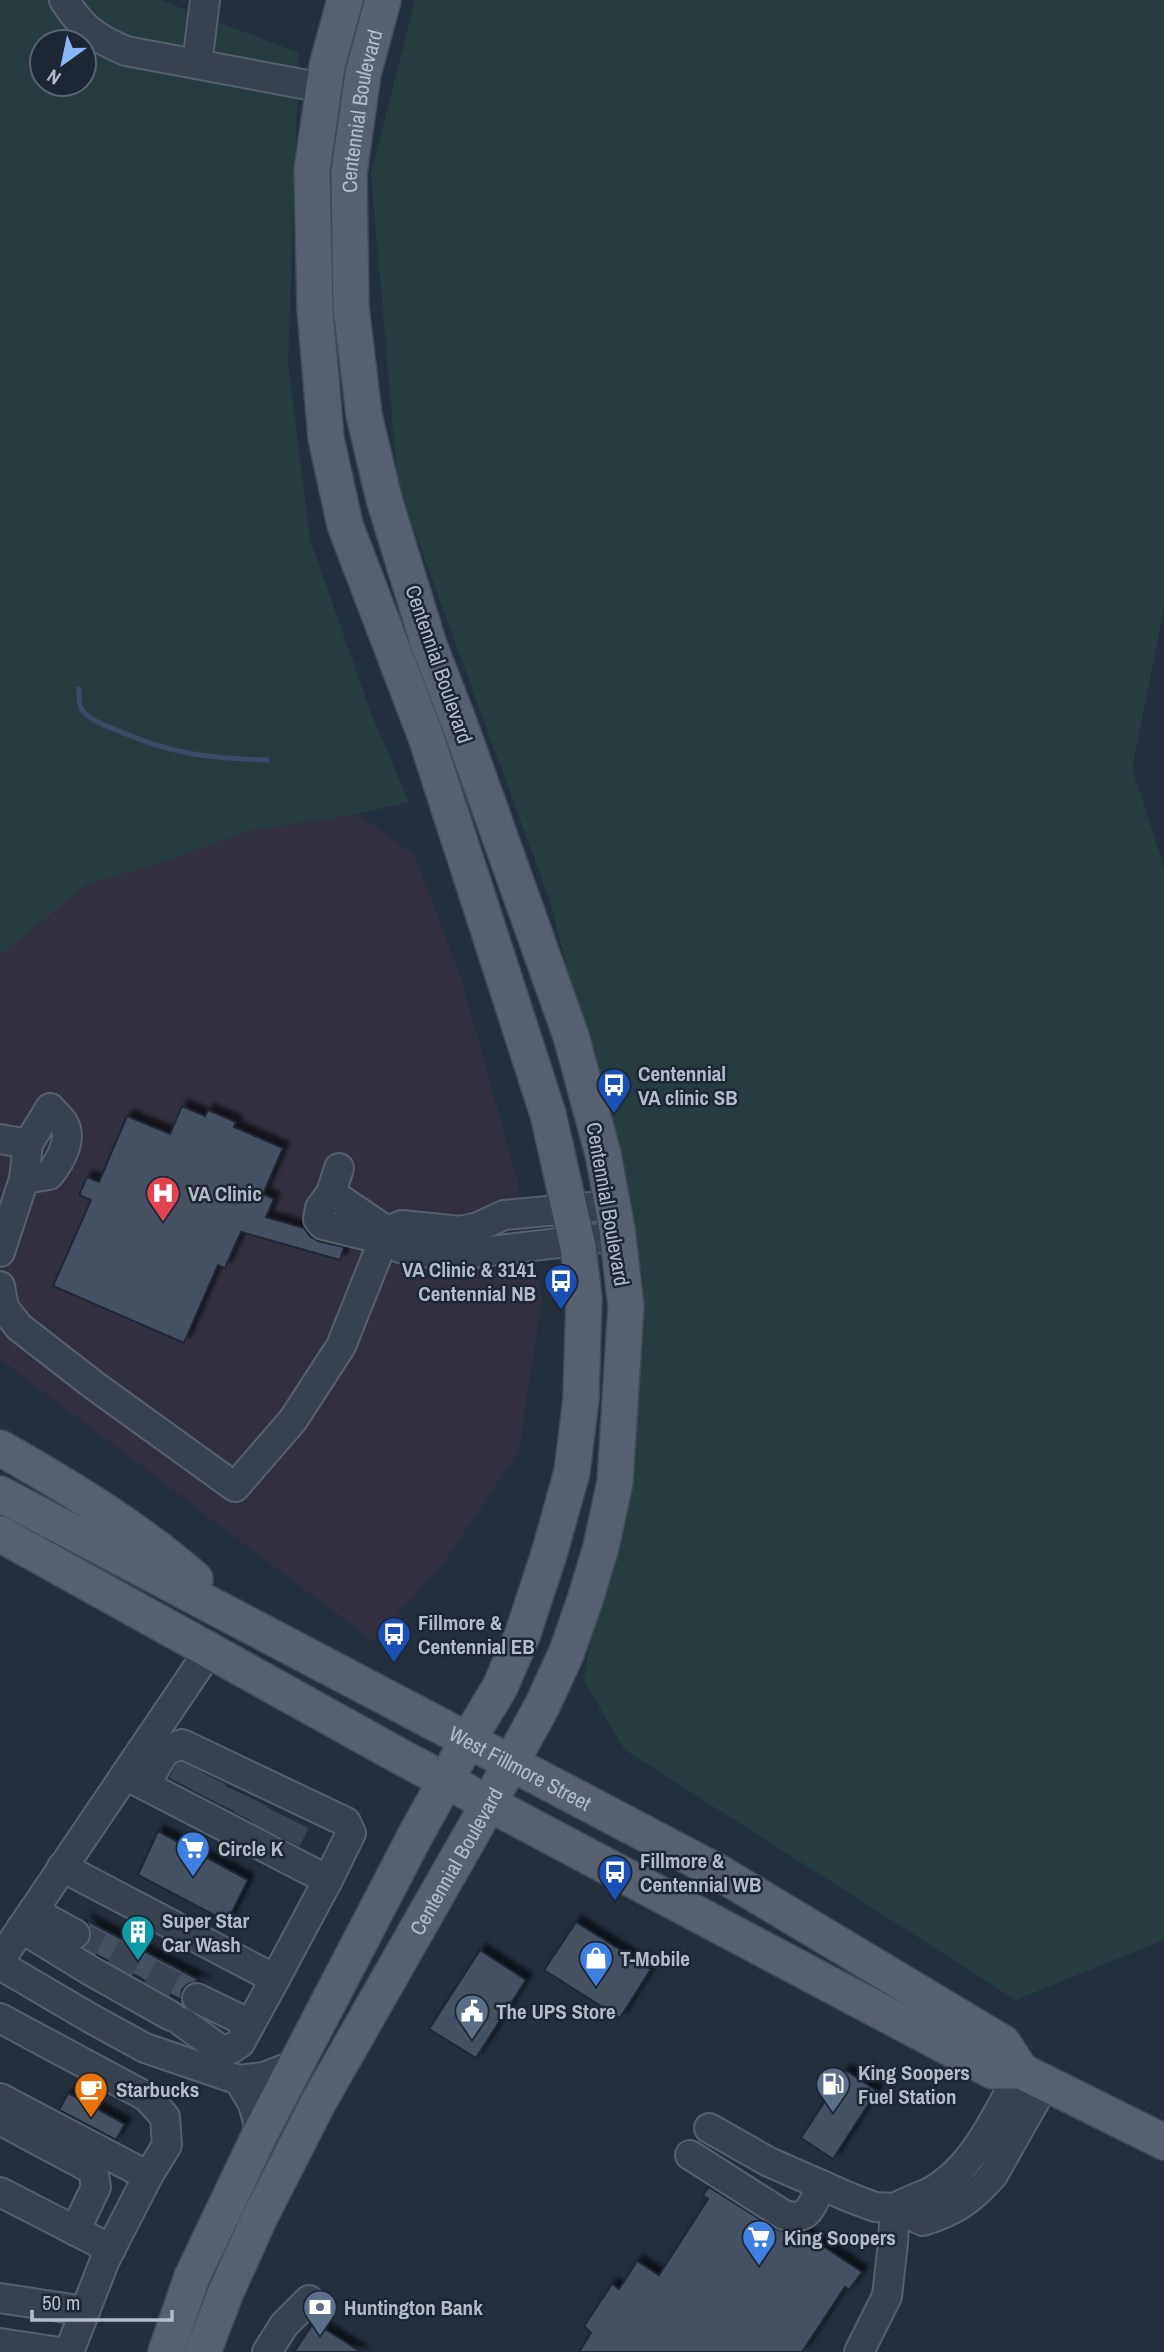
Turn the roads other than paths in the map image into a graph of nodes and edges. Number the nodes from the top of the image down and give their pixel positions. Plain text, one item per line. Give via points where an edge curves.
1 (64, 0) edge
2 (205, 0) edge
3 (345, 0) edge
4 (383, 0) edge
5 (197, 64) junction
6 (324, 88) junction
7 (429, 645) junction
8 (396, 659) junction
9 (0, 1139) edge
10 (28, 1144) junction
11 (23, 1179) junction
12 (335, 1180) dead end
13 (615, 1221) junction
14 (573, 1225) junction
15 (387, 1231) junction
16 (0, 1251) edge
17 (0, 1286) edge
18 (0, 1448) edge
19 (0, 1494) edge
20 (0, 1534) edge
21 (251, 1626) junction
22 (209, 1651) junction
23 (468, 1740) junction
24 (510, 1763) junction
25 (135, 1780) junction
26 (446, 1781) junction
27 (240, 1803) junction
28 (489, 1803) junction
29 (62, 1867) junction
30 (328, 1880) junction
31 (27, 1920) junction
32 (75, 1934) tunnel mouth
33 (0, 1962) edge
34 (275, 1979) junction
35 (197, 1998) tunnel mouth
36 (2, 2024) edge
37 (250, 2024) junction
38 (295, 2065) junction
39 (1033, 2077) junction
40 (239, 2080) junction
41 (0, 2098) edge
42 (0, 2120) edge
43 (709, 2128) dead end
44 (261, 2132) junction
45 (1164, 2142) edge
46 (690, 2155) dead end
47 (148, 2176) junction
48 (822, 2185) junction
49 (0, 2192) edge
50 (895, 2208) junction
51 (66, 2226) junction
52 (110, 2249) junction
53 (0, 2298) edge
54 (309, 2300) dead end
55 (85, 2311) junction
56 (0, 2343) edge
57 (60, 2352) edge
58 (69, 2352) edge
59 (166, 2352) edge
60 (203, 2352) edge
61 (267, 2352) edge
62 (859, 2352) edge

1 - 5 street via 87,30 105,42 126,51
2 - 5 street
3 - 6 main road, Centennial Boulevard
4 - 7 main road, Centennial Boulevard via 363,74 349,173 351,307 374,459
5 - 6 street
6 - 8 main road, Centennial Boulevard via 312,170 315,309 326,438 345,525
7 - 8 main road
7 - 13 main road, Centennial Boulevard via 571,1035 603,1154
8 - 14 main road, Centennial Boulevard via 548,1114
9 - 10 street
10 - 11 street
10 - 11 street via 50,1108 65,1125 68,1137 49,1175
11 - 16 street
12 - 15 street via 320,1208 318,1219 323,1225 364,1236
13 - 14 street
13 - 24 main road, Centennial Boulevard via 626,1307 615,1482 601,1547 566,1654
14 - 15 street via 504,1215 460,1231 402,1225
14 - 23 main road, Centennial Boulevard via 585,1315 572,1472 522,1636 500,1687
15 - 17 street via 341,1346 293,1420 235,1487 19,1327 4,1308
18 - 21 main road via 100,1506
19 - 21 main road, West Fillmore Street
20 - 22 main road, West Fillmore Street
21 - 23 main road, West Fillmore Street
22 - 25 street
22 - 26 main road, West Fillmore Street
23 - 24 main road, West Fillmore Street
23 - 26 main road, Centennial Boulevard
24 - 28 main road, Centennial Boulevard
24 - 39 main road, West Fillmore Street via 718,1872 887,1972 1003,2043
25 - 27 street
25 - 27 street via 165,1751 182,1744
25 - 29 street
26 - 28 main road, West Fillmore Street
26 - 38 main road, Centennial Boulevard
27 - 30 street
27 - 30 street via 346,1822 351,1833
28 - 39 main road, West Fillmore Street via 993,2071
28 - 60 main road, Centennial Boulevard via 318,2103 259,2219
29 - 31 street
29 - 34 street
30 - 34 street
31 - 32 street
31 - 33 street
31 - 37 street via 90,1971 177,2019 220,2049 240,2043
33 - 40 street via 145,2048
34 - 37 street
35 - 37 street
36 - 47 street via 147,2097 165,2118 167,2145
38 - 40 street via 264,2077
38 - 44 main road, Centennial Boulevard
39 - 45 main road, West Fillmore Street
39 - 50 street via 963,2165 930,2192
40 - 44 street via 253,2104
41 - 47 street
42 - 51 street via 93,2170 96,2187
43 - 48 street
44 - 59 main road, Centennial Boulevard via 192,2277
46 - 48 street via 784,2216 801,2218 806,2214
47 - 52 street
48 - 50 street via 875,2207
49 - 51 street
50 - 62 street via 887,2296
51 - 52 street
52 - 55 street
53 - 55 street
54 - 61 street via 284,2325
55 - 58 street
56 - 57 street

